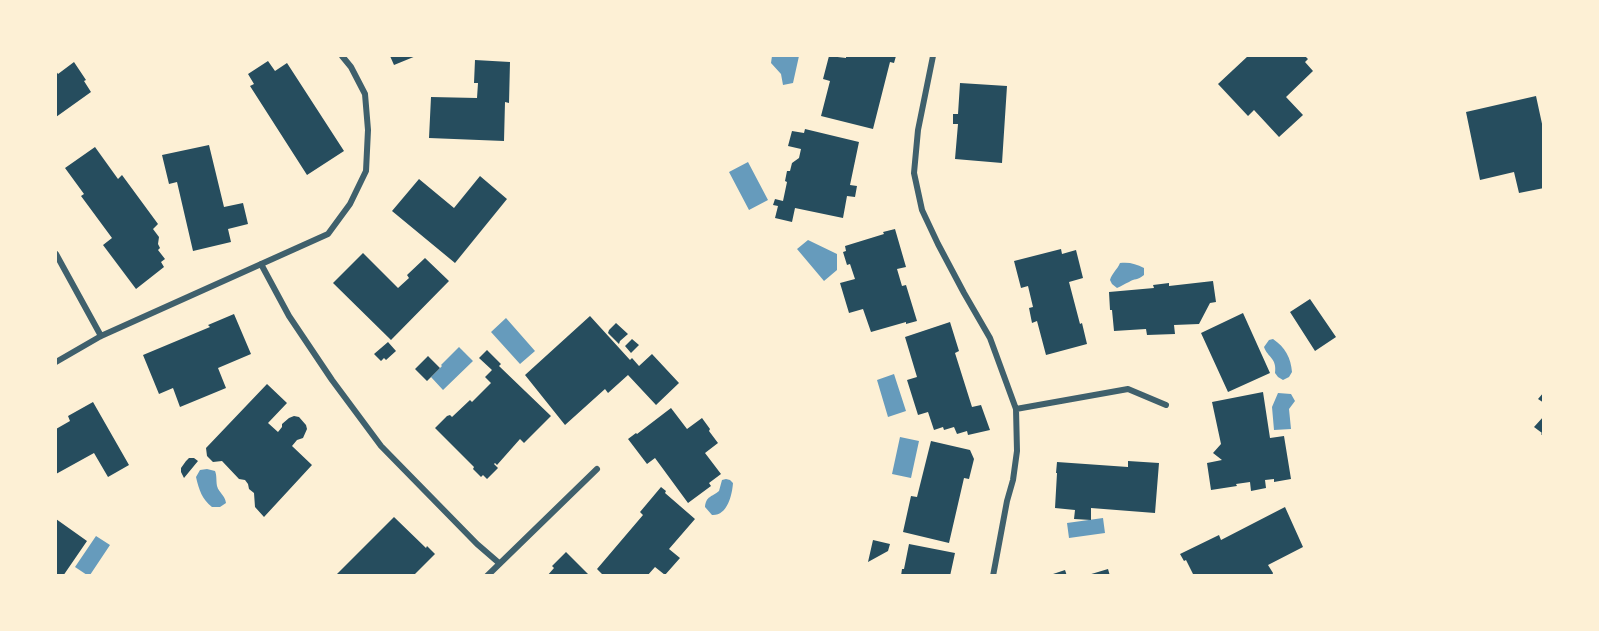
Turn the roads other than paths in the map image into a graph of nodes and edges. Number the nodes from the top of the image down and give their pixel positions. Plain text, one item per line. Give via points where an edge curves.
1 (342, 56) edge
2 (933, 56) edge
3 (56, 254) edge
4 (261, 264) junction
5 (101, 336) junction
6 (56, 362) edge
7 (1166, 405) dead end
8 (1016, 409) junction
9 (597, 469) dead end
10 (499, 563) junction
11 (487, 576) edge
12 (993, 576) edge

1 - 4 street via 365,94 366,171 350,204 328,234
2 - 8 street via 918,129 914,173 922,210 990,338
3 - 5 street
4 - 5 street
4 - 10 street via 289,316 381,446
5 - 6 street
7 - 8 street via 1128,389
8 - 12 street via 1017,451
9 - 10 street
10 - 11 street

